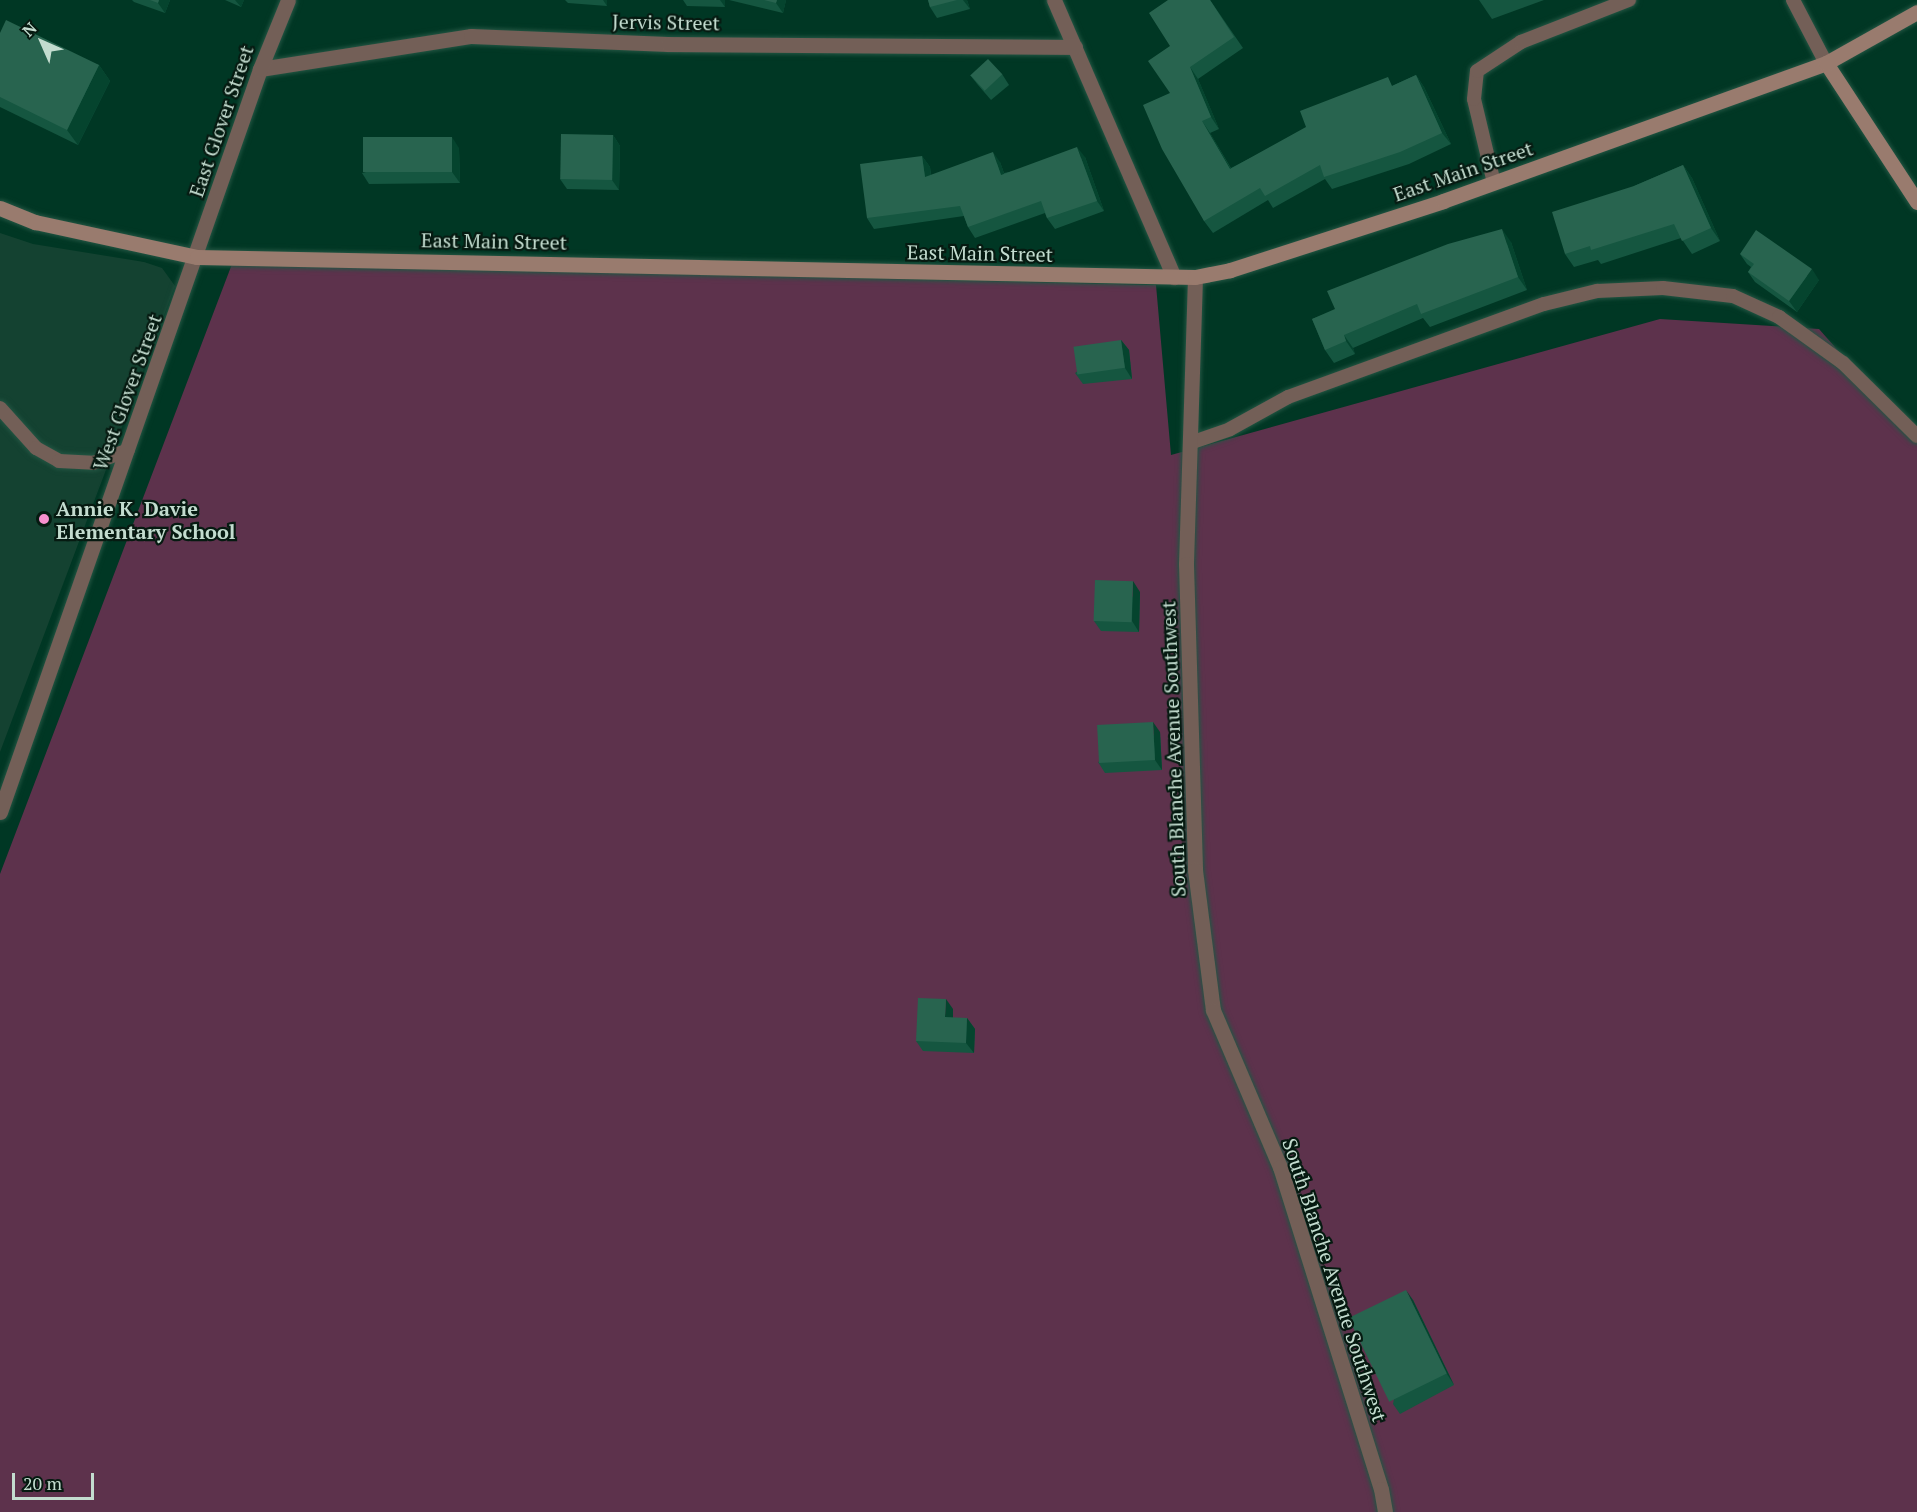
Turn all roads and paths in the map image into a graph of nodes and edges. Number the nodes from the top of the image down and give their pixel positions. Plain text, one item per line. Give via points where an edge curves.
1 (288, 0) edge
2 (1054, 0) edge
3 (1629, 0) edge
4 (1793, 0) edge
5 (1917, 12) edge
6 (1075, 47) junction
7 (1826, 63) junction
8 (260, 69) junction
9 (1494, 183) junction
10 (1917, 202) edge
11 (0, 208) edge
12 (197, 257) junction
13 (1174, 277) junction
14 (1195, 277) junction
15 (0, 408) edge
16 (1917, 436) edge
17 (1193, 442) junction
18 (128, 450) junction
19 (0, 812) edge
20 (1385, 1512) edge

1 - 8 street, East Glover Street
2 - 6 street
3 - 9 lane via 1521,42 1477,71 1474,99
4 - 7 lane
5 - 7 main road, East Main Street
6 - 8 street, Jervis Street via 668,44 471,36
6 - 13 street
7 - 9 main road, East Main Street
7 - 10 main road
8 - 12 street, East Glover Street
9 - 14 main road, East Main Street via 1230,270
11 - 12 main road, East Main Street via 35,222
12 - 13 main road, East Main Street
12 - 18 street, West Glover Street
13 - 14 main road, East Main Street
14 - 17 street, South Blanche Avenue Southwest
15 - 18 lane via 36,448 59,461 93,463
16 - 17 lane via 1843,363 1779,317 1733,296 1663,288 1597,291 1544,304 1320,384 1230,429
17 - 20 street, South Blanche Avenue Southwest via 1186,564 1195,870 1213,1010 1280,1167
18 - 19 street, West Glover Street

